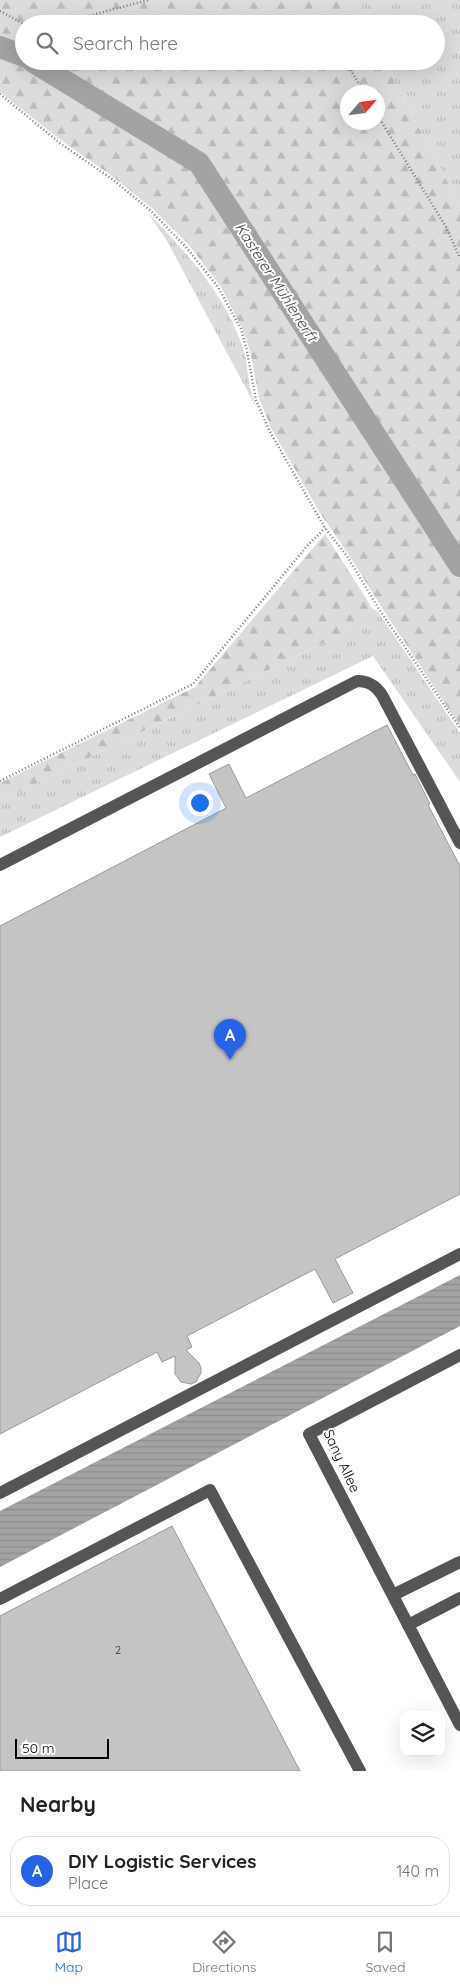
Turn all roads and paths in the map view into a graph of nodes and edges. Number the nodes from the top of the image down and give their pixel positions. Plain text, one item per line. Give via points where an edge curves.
1 (148, 0) edge
2 (0, 11) edge
3 (92, 15) edge
4 (15, 19) edge
5 (351, 70) edge
6 (360, 85) edge
7 (0, 94) edge
8 (385, 128) edge
9 (460, 258) edge
10 (325, 528) junction
11 (460, 728) edge
12 (0, 780) edge
13 (460, 843) edge
14 (0, 865) edge
15 (460, 1254) edge
16 (460, 1355) edge
17 (0, 1494) edge
18 (460, 1562) edge
19 (393, 1596) junction
20 (460, 1598) edge
21 (0, 1599) edge
22 (408, 1625) junction
23 (460, 1725) edge
24 (360, 1771) edge

1 - 3 path
2 - 4 path
5 - 6 path
7 - 10 path via 151,212 186,247 218,287 241,329 256,400 269,430
8 - 9 path via 446,228
10 - 11 path via 347,556
10 - 12 path via 306,546 193,684
13 - 14 street via 382,695 374,685 358,681
15 - 17 street
16 - 19 street, Sany Allee via 309,1434
18 - 19 street
19 - 22 street, Sany Allee
20 - 22 street
21 - 24 street via 210,1490
22 - 23 street, Sany Allee

